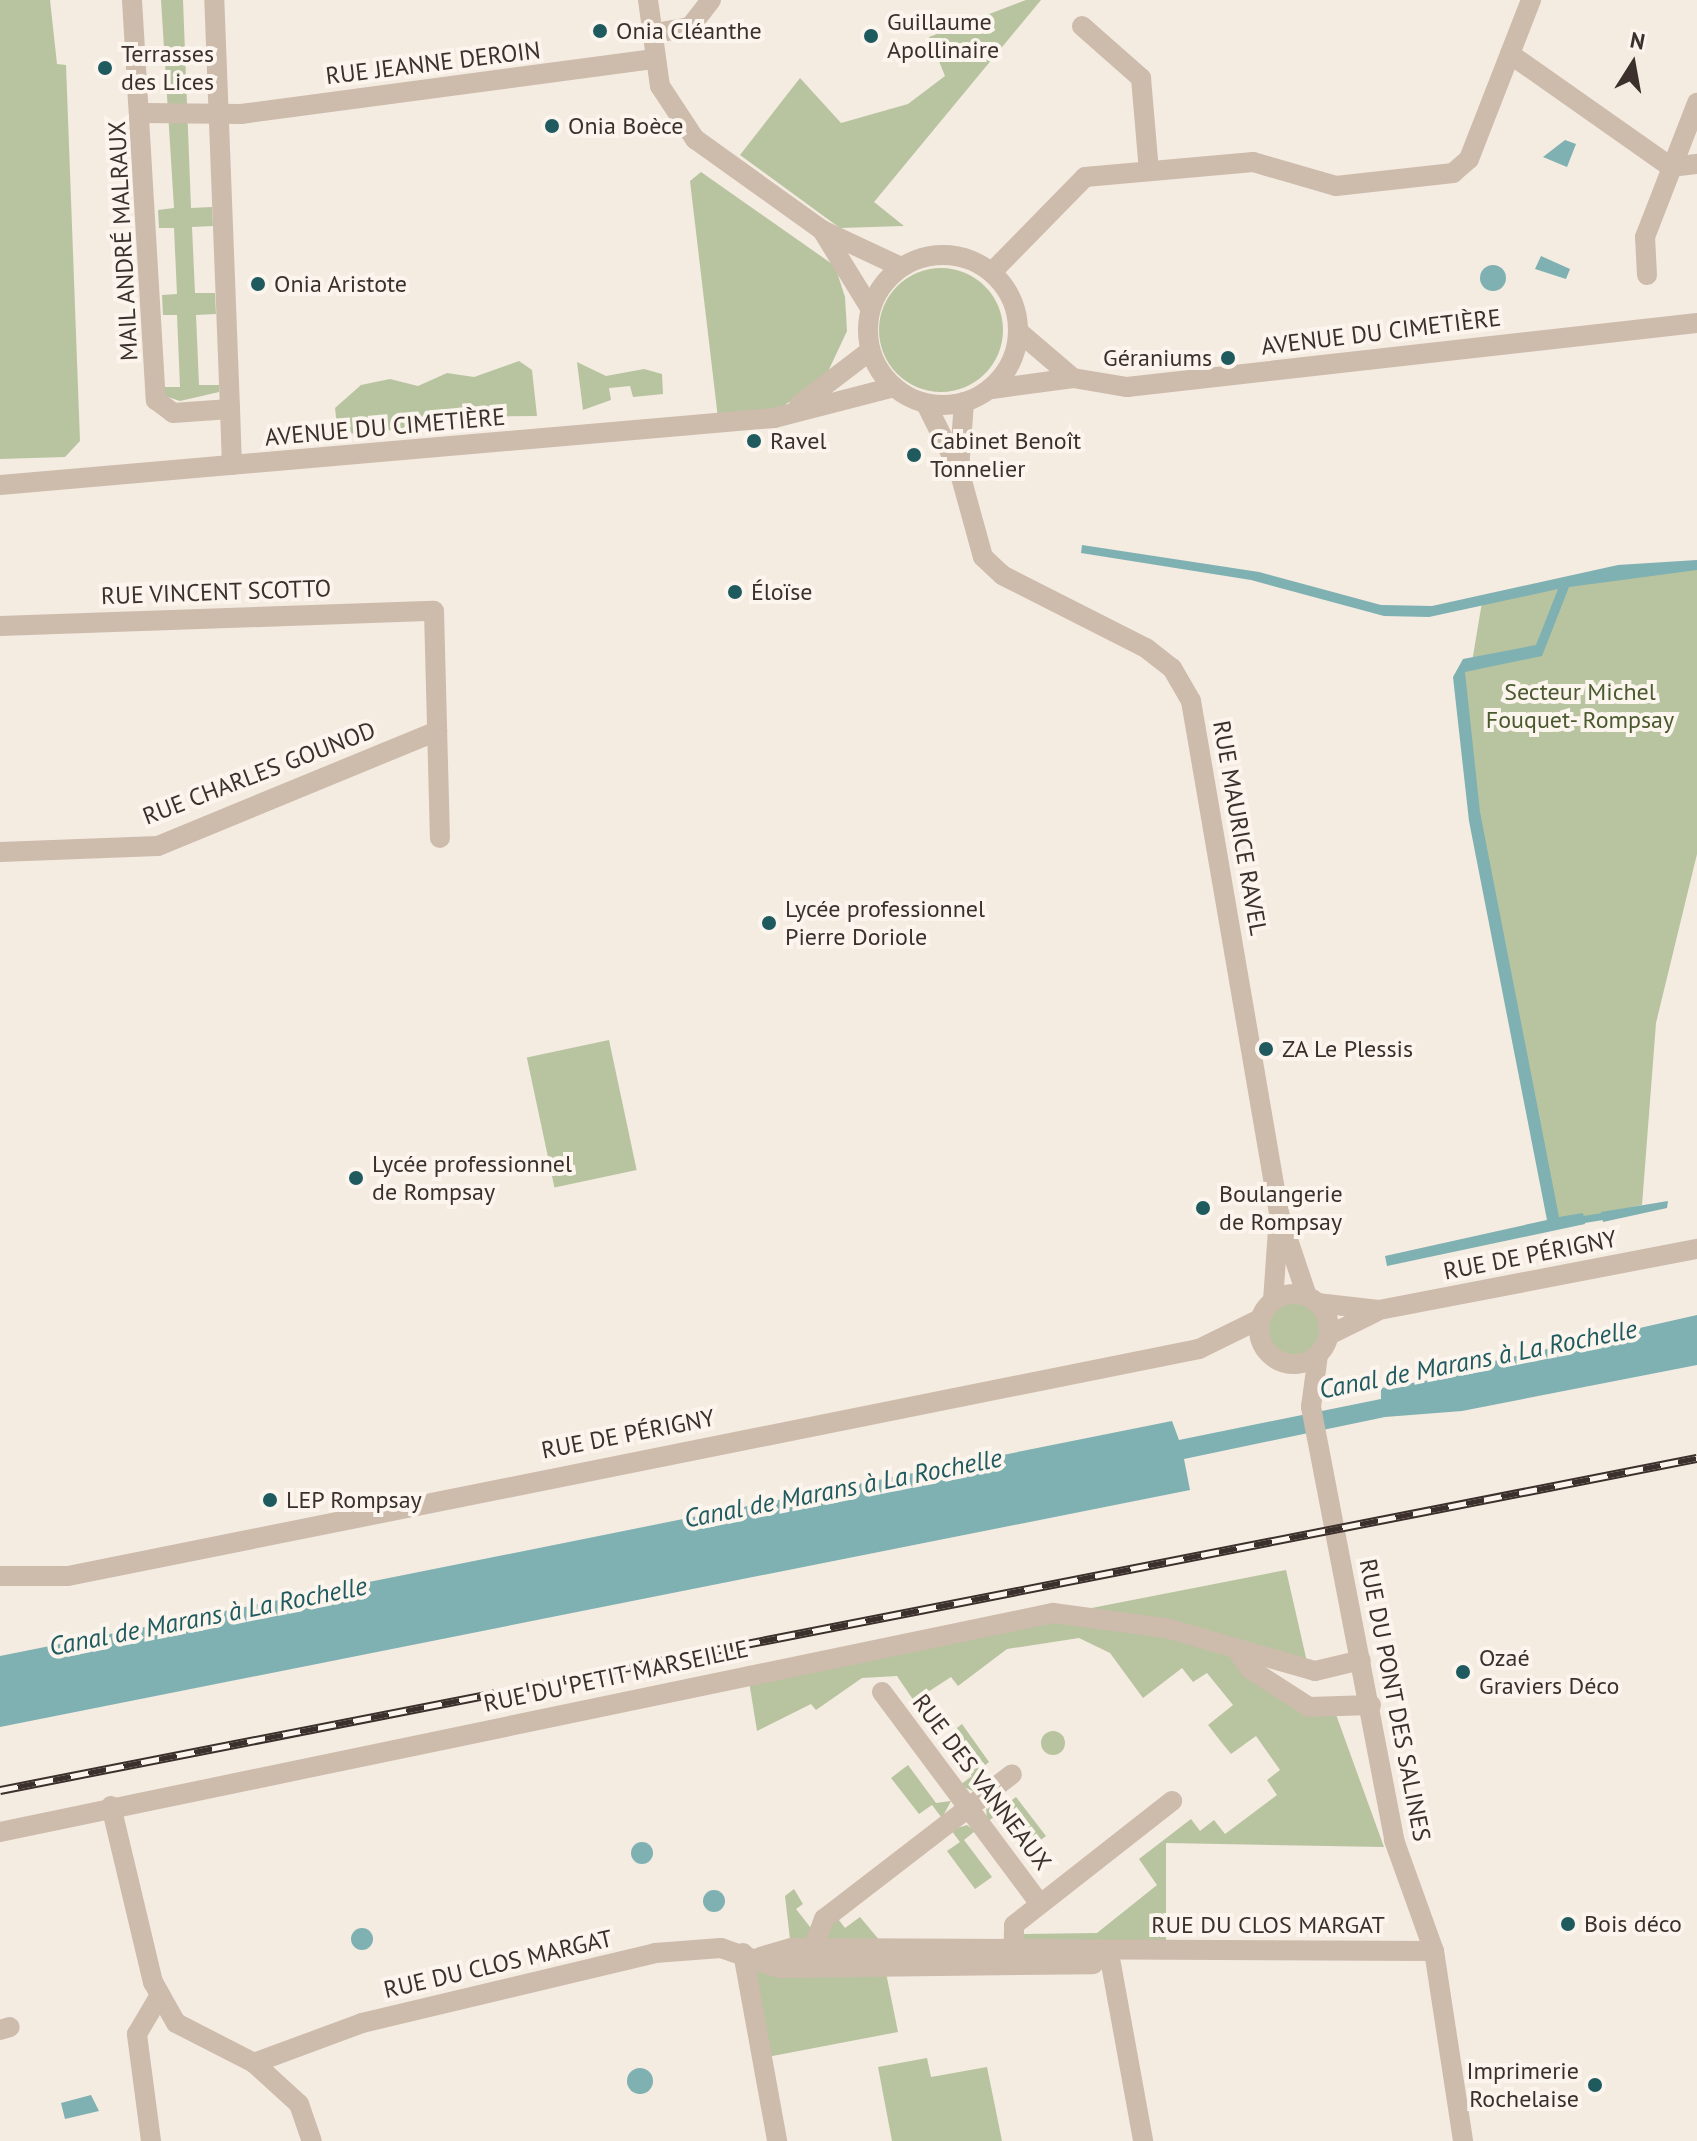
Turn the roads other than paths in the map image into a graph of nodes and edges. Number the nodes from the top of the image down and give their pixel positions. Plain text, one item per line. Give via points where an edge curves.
1 (132, 0) edge
2 (214, 0) edge
3 (648, 0) edge
4 (711, 0) edge
5 (1531, 0) edge
6 (1082, 26) dead end
7 (650, 34) junction
8 (1510, 54) junction
9 (654, 59) junction
10 (1697, 103) edge
11 (219, 110) junction
12 (143, 113) junction
13 (1697, 164) edge
14 (1671, 167) junction
15 (1149, 171) junction
16 (822, 230) junction
17 (901, 267) junction
18 (992, 272) junction
19 (1647, 275) dead end
20 (870, 308) junction
21 (1697, 323) edge
22 (1018, 331) junction
23 (870, 351) junction
24 (1073, 378) junction
25 (894, 387) junction
26 (988, 390) junction
27 (964, 402) junction
28 (926, 404) junction
29 (230, 409) junction
30 (774, 418) junction
31 (232, 465) junction
32 (959, 470) junction
33 (0, 485) edge
34 (0, 626) edge
35 (437, 731) junction
36 (440, 838) dead end
37 (0, 852) edge
38 (1279, 1213) junction
39 (1693, 1250) edge
40 (1312, 1299) junction
41 (1273, 1301) junction
42 (1379, 1310) junction
43 (1260, 1319) junction
44 (1329, 1335) junction
45 (1318, 1355) junction
46 (1285, 1364) junction
47 (1311, 1407) junction
48 (0, 1576) edge
49 (1240, 1655) junction
50 (1361, 1660) junction
51 (882, 1692) dead end
52 (1371, 1705) junction
53 (1012, 1774) dead end
54 (1172, 1801) dead end
55 (111, 1806) junction
56 (969, 1807) junction
57 (0, 1832) edge
58 (1040, 1904) junction
59 (813, 1949) junction
60 (1434, 1951) junction
61 (1106, 1953) junction
62 (751, 1955) junction
63 (1013, 1957) junction
64 (160, 1995) junction
65 (254, 2063) junction
66 (151, 2141) edge
67 (312, 2141) edge
68 (777, 2141) edge
69 (1143, 2141) edge
70 (1463, 2141) edge

1 - 12 street, MAIL ANDRÉ MALRAUX
2 - 11 street
3 - 7 street
4 - 7 street via 690,27
5 - 8 street
6 - 15 street via 1141,78
7 - 9 street
8 - 14 street
8 - 15 street via 1469,159 1453,173 1336,186 1253,162
9 - 11 street, RUE JEANNE DEROIN via 241,114
9 - 16 street via 669,106 695,139
10 - 14 street
11 - 12 street, RUE JEANNE DEROIN
11 - 29 street
12 - 29 street, MAIL ANDRÉ MALRAUX via 156,400 173,413
13 - 14 street
14 - 19 street via 1645,237
15 - 18 street via 1085,177
16 - 17 street
16 - 20 street
17 - 18 street via 950,255
17 - 20 street
18 - 22 street via 1009,292
20 - 23 street
21 - 24 street, AVENUE DU CIMETIÈRE via 1160,385 1108,387
22 - 24 street, AVENUE DU CIMETIÈRE
22 - 26 street via 1004,374
23 - 25 street
23 - 30 street, AVENUE DU CIMETIÈRE via 818,395
24 - 26 street, AVENUE DU CIMETIÈRE
25 - 28 street
25 - 30 street, AVENUE DU CIMETIÈRE
26 - 27 street
27 - 28 street
27 - 32 street, RUE MAURICE RAVEL
28 - 32 street, RUE MAURICE RAVEL
29 - 31 street
30 - 31 street, AVENUE DU CIMETIÈRE
31 - 33 street, AVENUE DU CIMETIÈRE
32 - 38 street, RUE MAURICE RAVEL via 983,557 1002,575 1146,648 1172,668 1191,701
34 - 35 street, RUE VINCENT SCOTTO via 434,611
35 - 36 street
35 - 37 street, RUE CHARLES GOUNOD via 158,846
38 - 40 street, RUE MAURICE RAVEL
38 - 41 street, RUE MAURICE RAVEL
39 - 42 street, RUE DE PÉRIGNY
40 - 41 street
40 - 42 street, RUE DE PÉRIGNY
40 - 44 street
41 - 43 street
42 - 44 street, RUE DE PÉRIGNY
43 - 46 street via 1260,1342
43 - 48 street, RUE DE PÉRIGNY via 1199,1349 68,1576
44 - 45 street
45 - 46 street
45 - 47 street, RUE DU PONT DES SALINES
46 - 47 street, RUE DU PONT DES SALINES
47 - 50 street, RUE DU PONT DES SALINES
49 - 50 street, RUE DU PETIT MARSEILLE via 1315,1671
49 - 52 street, RUE DU PETIT MARSEILLE via 1250,1669 1309,1707
49 - 55 street, RUE DU PETIT MARSEILLE via 1166,1628 1053,1613
50 - 52 street, RUE DU PONT DES SALINES
51 - 56 street, RUE DES VANNEAUX
52 - 60 street, RUE DU PONT DES SALINES via 1394,1840
53 - 56 street
54 - 58 street
55 - 57 street, RUE DU PETIT MARSEILLE
55 - 64 street
56 - 58 street, RUE DES VANNEAUX
56 - 59 street via 824,1919
58 - 63 street via 1014,1925
59 - 62 street, RUE DU CLOS MARGAT
59 - 63 street, RUE DU CLOS MARGAT
60 - 61 street, RUE DU CLOS MARGAT
60 - 70 street, RUE DU PONT DES SALINES
61 - 63 street, RUE DU CLOS MARGAT via 1092,1946
61 - 69 street
62 - 63 street, RUE DU CLOS MARGAT via 779,1968
62 - 65 street, RUE DU CLOS MARGAT via 655,1953 362,2023
62 - 68 street
64 - 65 street via 176,2023
64 - 66 street via 137,2034
65 - 67 street via 299,2104

